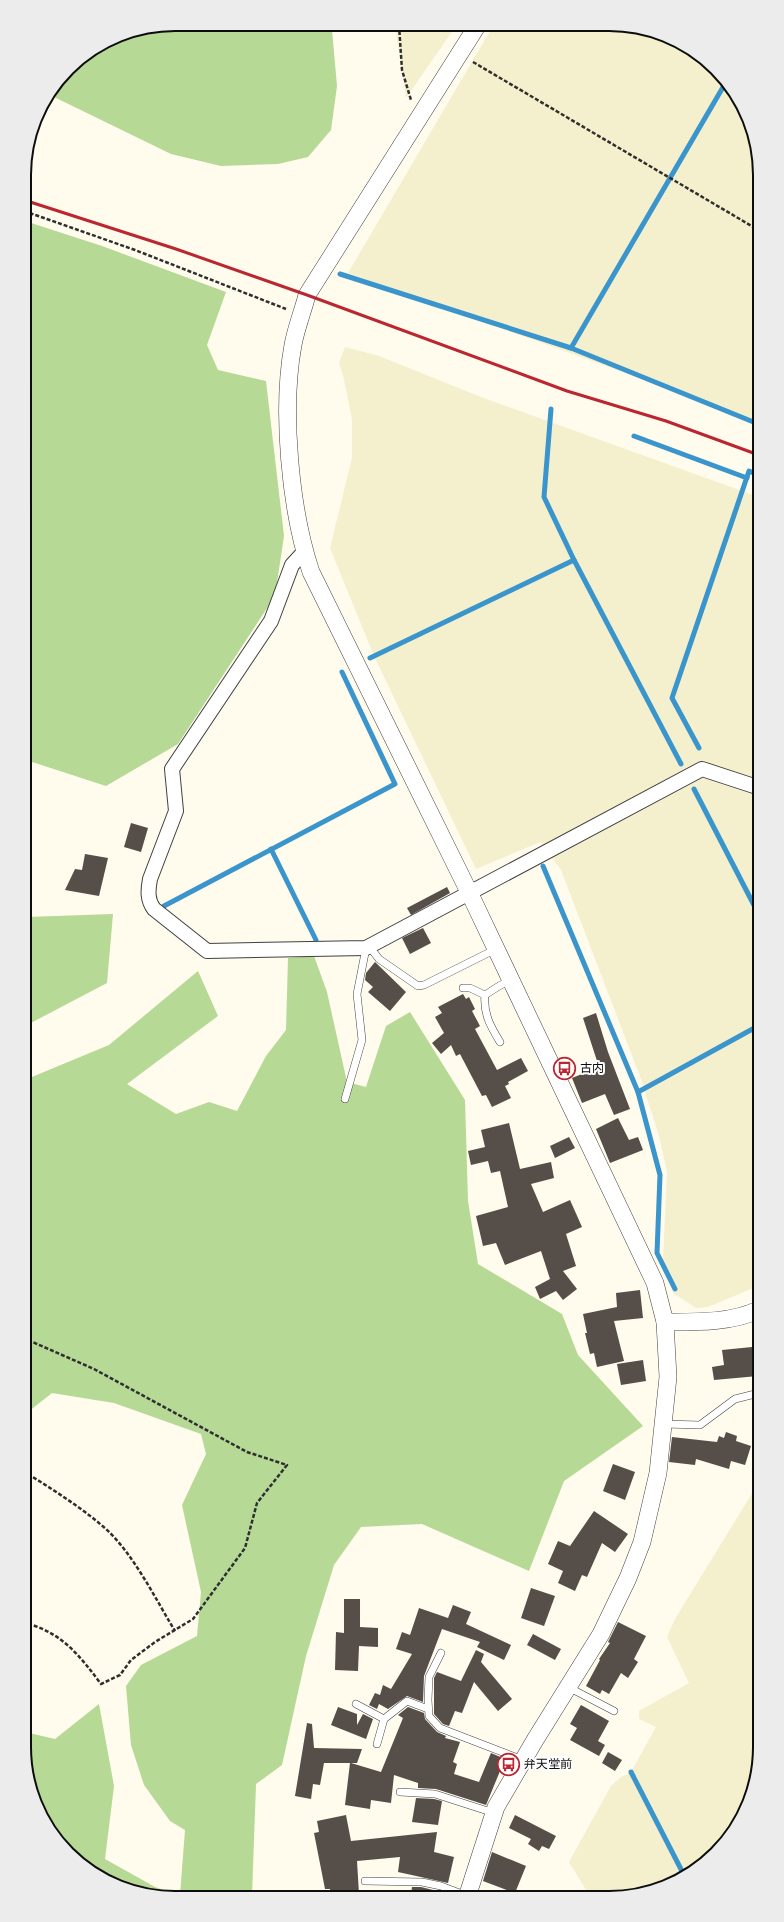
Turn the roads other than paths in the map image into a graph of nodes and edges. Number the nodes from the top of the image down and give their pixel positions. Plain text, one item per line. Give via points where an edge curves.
1 (474, 31) edge
2 (304, 552) junction
3 (753, 786) edge
4 (469, 892) junction
5 (367, 947) junction
6 (496, 949) junction
7 (511, 980) junction
8 (463, 988) dead end
9 (485, 995) junction
10 (500, 1042) dead end
11 (345, 1099) dead end
12 (753, 1312) edge
13 (665, 1322) junction
14 (753, 1394) edge
15 (664, 1424) junction
16 (441, 1653) dead end
17 (568, 1686) junction
18 (356, 1704) dead end
19 (428, 1709) junction
20 (614, 1711) dead end
21 (384, 1719) junction
22 (377, 1744) dead end
23 (523, 1760) junction
24 (400, 1792) dead end
25 (494, 1813) junction
26 (365, 1881) dead end
27 (454, 1891) edge
28 (469, 1891) edge

1 - 2 street via 307,295 293,345 288,396 293,493
2 - 4 street via 311,572
2 - 5 street via 292,565 271,621 172,769 176,811 150,879 149,903 207,950
3 - 4 street via 702,769
4 - 5 street
4 - 6 street
5 - 6 lane via 378,959 418,986
5 - 11 lane via 357,994 362,1040
6 - 7 street
7 - 9 lane
7 - 13 street via 655,1283
8 - 9 lane via 470,988
9 - 10 lane via 488,1023
12 - 13 street via 691,1322
13 - 15 street via 668,1378
14 - 15 lane via 735,1399 700,1425
15 - 17 street via 658,1473 642,1542 601,1634
16 - 19 lane via 429,1677
17 - 20 lane
17 - 23 street
18 - 21 lane
19 - 21 lane via 407,1701
19 - 23 lane via 429,1716 440,1728
21 - 22 lane
23 - 25 street
24 - 25 lane via 435,1794
25 - 28 street
26 - 27 lane via 422,1882

